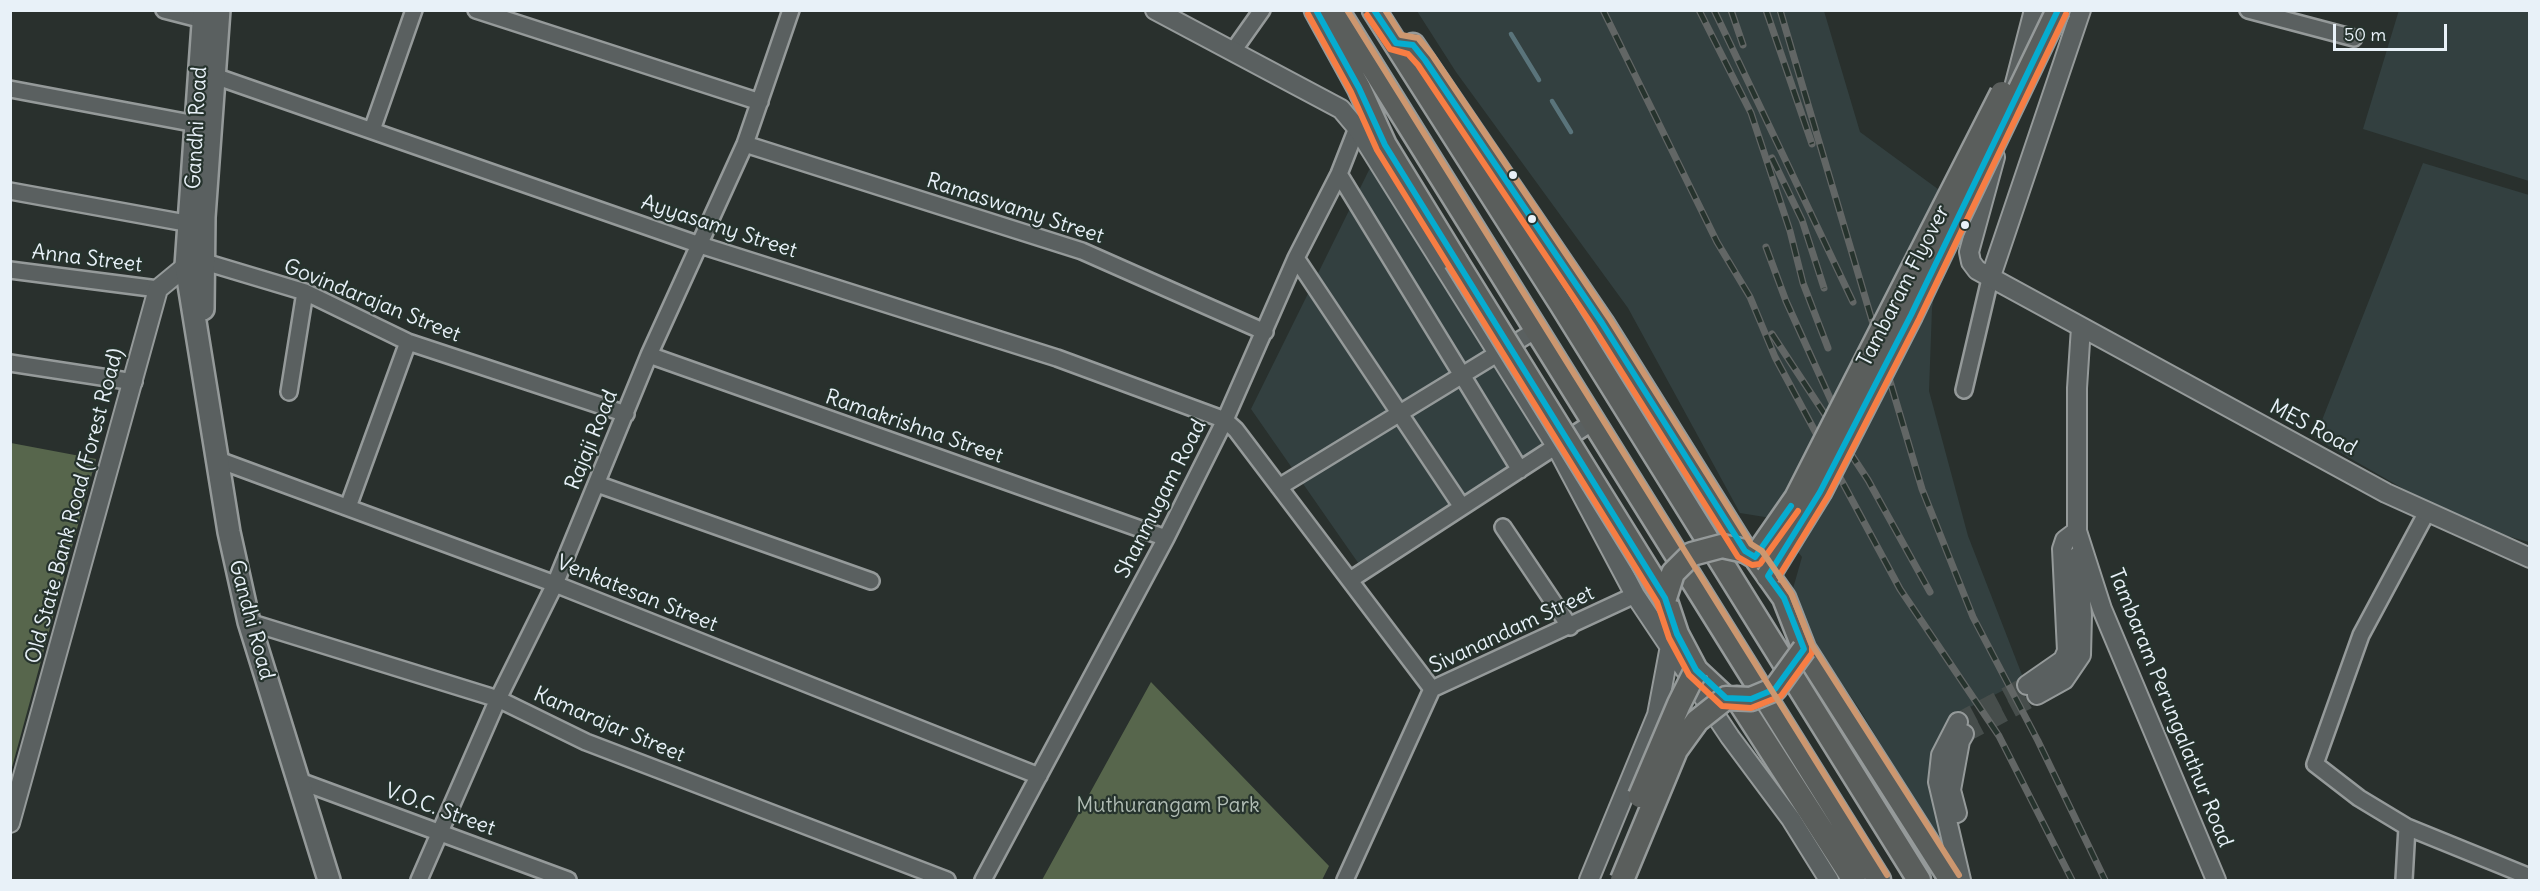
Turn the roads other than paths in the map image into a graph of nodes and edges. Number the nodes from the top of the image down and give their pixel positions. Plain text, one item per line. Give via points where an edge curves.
1 (164, 10) edge
2 (414, 10) edge
3 (476, 10) edge
4 (791, 10) edge
5 (1155, 10) edge
6 (1262, 10) edge
7 (1316, 10) edge
8 (1337, 10) edge
9 (1374, 10) edge
10 (2034, 10) edge
11 (2044, 10) edge
12 (2058, 10) edge
13 (2081, 10) edge
14 (2248, 10) edge
15 (209, 14) edge
16 (2354, 38) dead end
17 (1396, 43) junction
18 (1233, 51) junction
19 (208, 74) junction
20 (10, 89) edge
21 (760, 102) junction
22 (196, 124) junction
23 (1357, 128) junction
24 (372, 130) junction
25 (745, 144) junction
26 (1340, 174) junction
27 (10, 191) edge
28 (191, 224) junction
29 (698, 244) junction
30 (1296, 258) junction
31 (196, 264) junction
32 (10, 270) edge
33 (1990, 279) junction
34 (158, 289) junction
35 (305, 292) junction
36 (2081, 327) junction
37 (1536, 330) junction
38 (1265, 332) junction
39 (408, 342) junction
40 (649, 355) junction
41 (1498, 355) junction
42 (10, 363) edge
43 (1464, 375) junction
44 (134, 382) junction
45 (1964, 390) dead end
46 (289, 392) dead end
47 (626, 414) junction
48 (1400, 415) junction
49 (1225, 420) junction
50 (1593, 422) junction
51 (1556, 446) junction
52 (216, 459) junction
53 (1520, 470) junction
54 (597, 484) junction
55 (1279, 487) junction
56 (348, 507) junction
57 (1462, 507) junction
58 (2427, 512) junction
59 (1503, 527) dead end
60 (1166, 538) junction
61 (2079, 538) junction
62 (1750, 554) junction
63 (2529, 558) edge
64 (1768, 576) junction
65 (1350, 580) junction
66 (871, 581) dead end
67 (555, 584) junction
68 (1635, 595) junction
69 (1665, 598) junction
70 (249, 622) junction
71 (1570, 627) junction
72 (1670, 646) junction
73 (1804, 649) junction
74 (1696, 670) junction
75 (1432, 689) junction
76 (2032, 690) tunnel mouth
77 (1731, 698) junction
78 (498, 699) junction
79 (1039, 776) junction
80 (297, 780) junction
81 (10, 823) edge
82 (2407, 827) junction
83 (439, 831) junction
84 (2529, 877) edge
85 (329, 880) edge
86 (419, 880) edge
87 (568, 880) edge
88 (947, 880) edge
89 (983, 880) edge
90 (1345, 880) edge
91 (1589, 880) edge
92 (1605, 880) edge
93 (1622, 880) edge
94 (1829, 880) edge
95 (1854, 880) edge
96 (1878, 880) edge
97 (1919, 880) edge
98 (1951, 880) edge
99 (1961, 880) edge
100 (1973, 880) edge
101 (2216, 880) edge
102 (2404, 880) edge

1 - 15 street
2 - 24 street
3 - 21 street
4 - 21 street, Rajaji Road
5 - 18 street
6 - 18 street
7 - 69 main road, bridge via 1385,145
8 - 37 main road
9 - 17 main road
10 - 33 street via 1969,252 1977,270
11 - 62 main road, Tambaram Flyover, bridge via 1796,498
12 - 64 main road, Tambaram Flyover, bridge via 1901,336 1820,492
13 - 33 street
14 - 16 street
15 - 19 main road, Gandhi Road
17 - 62 main road via 1413,45 1425,60 1602,323
17 - 97 main road
18 - 23 street via 1341,109
19 - 22 main road, Gandhi Road
19 - 24 street, Ayyasamy Street
19 - 31 main road, Gandhi Road via 204,217
20 - 22 street
21 - 25 street, Rajaji Road
22 - 28 main road, Gandhi Road
23 - 26 street, Shanmugam Road
23 - 41 street
24 - 29 street, Ayyasamy Street
25 - 29 street, Rajaji Road
25 - 38 street, Ramaswamy Street via 1082,251
26 - 30 street, Shanmugam Road
26 - 43 street
27 - 28 street
28 - 31 main road, Gandhi Road
29 - 40 street, Rajaji Road
29 - 49 street, Ayyasamy Street via 1057,358
30 - 38 street, Shanmugam Road
30 - 48 street
31 - 34 street
31 - 35 street, Govindarajan Street
31 - 52 main road, Gandhi Road via 201,352
32 - 34 street, Anna Street
33 - 36 street
33 - 45 street
34 - 44 street, Old State Bank Road (Forest Road)
35 - 39 street, Govindarajan Street
35 - 46 street
36 - 58 street, MES Road
36 - 61 street, Tambaram Perungalathur Road via 2077,388
37 - 41 street
37 - 50 main road
38 - 49 street, Shanmugam Road
39 - 47 street, Govindarajan Street
39 - 56 street
40 - 47 street, Rajaji Road
40 - 60 street, Ramakrishna Street
41 - 43 street
41 - 51 street
42 - 44 street
43 - 48 street
43 - 53 street
44 - 81 street, Old State Bank Road (Forest Road)
47 - 54 street, Rajaji Road
48 - 55 street
48 - 57 street
49 - 55 street
49 - 60 street, Shanmugam Road
50 - 51 street
50 - 96 main road
51 - 53 street
51 - 68 street
52 - 56 street, Venkatesan Street
52 - 70 main road, Gandhi Road
53 - 57 street
54 - 66 street
54 - 67 street, Rajaji Road
55 - 65 street
56 - 67 street, Venkatesan Street
57 - 65 street
58 - 63 street, MES Road
58 - 82 street via 2361,635 2315,764 2359,798
59 - 71 street
60 - 79 street, Shanmugam Road
61 - 76 street via 2081,655 2064,680
61 - 101 street, Tambaram Perungalathur Road via 2102,609
62 - 64 main road
62 - 69 main road, bridge via 1722,546 1692,554 1673,573
64 - 73 main road via 1784,598
65 - 75 street
67 - 78 street, Rajaji Road
67 - 79 street, Venkatesan Street
68 - 71 street, Sivanandam Street
68 - 72 street
69 - 74 main road via 1677,634
70 - 78 street, Kamarajar Street
70 - 80 main road, Gandhi Road
71 - 75 street, Sivanandam Street
72 - 91 street via 1657,715
72 - 94 street
73 - 77 main road, bridge via 1775,689 1751,699
73 - 98 main road
74 - 77 main road
74 - 92 main road, bridge
75 - 90 street, Sivanandam Street
77 - 93 main road, bridge via 1697,721 1676,750
77 - 95 main road
78 - 83 street, Rajaji Road
78 - 88 street, Kamarajar Street via 586,742
79 - 89 street, Shanmugam Road
80 - 83 street, V.O.C. Street
80 - 85 main road, Gandhi Road
82 - 84 street
82 - 102 street
83 - 86 street, Rajaji Road
83 - 87 street, V.O.C. Street
99 - 100 street via 1938,782 1941,755 1961,728 1951,790

